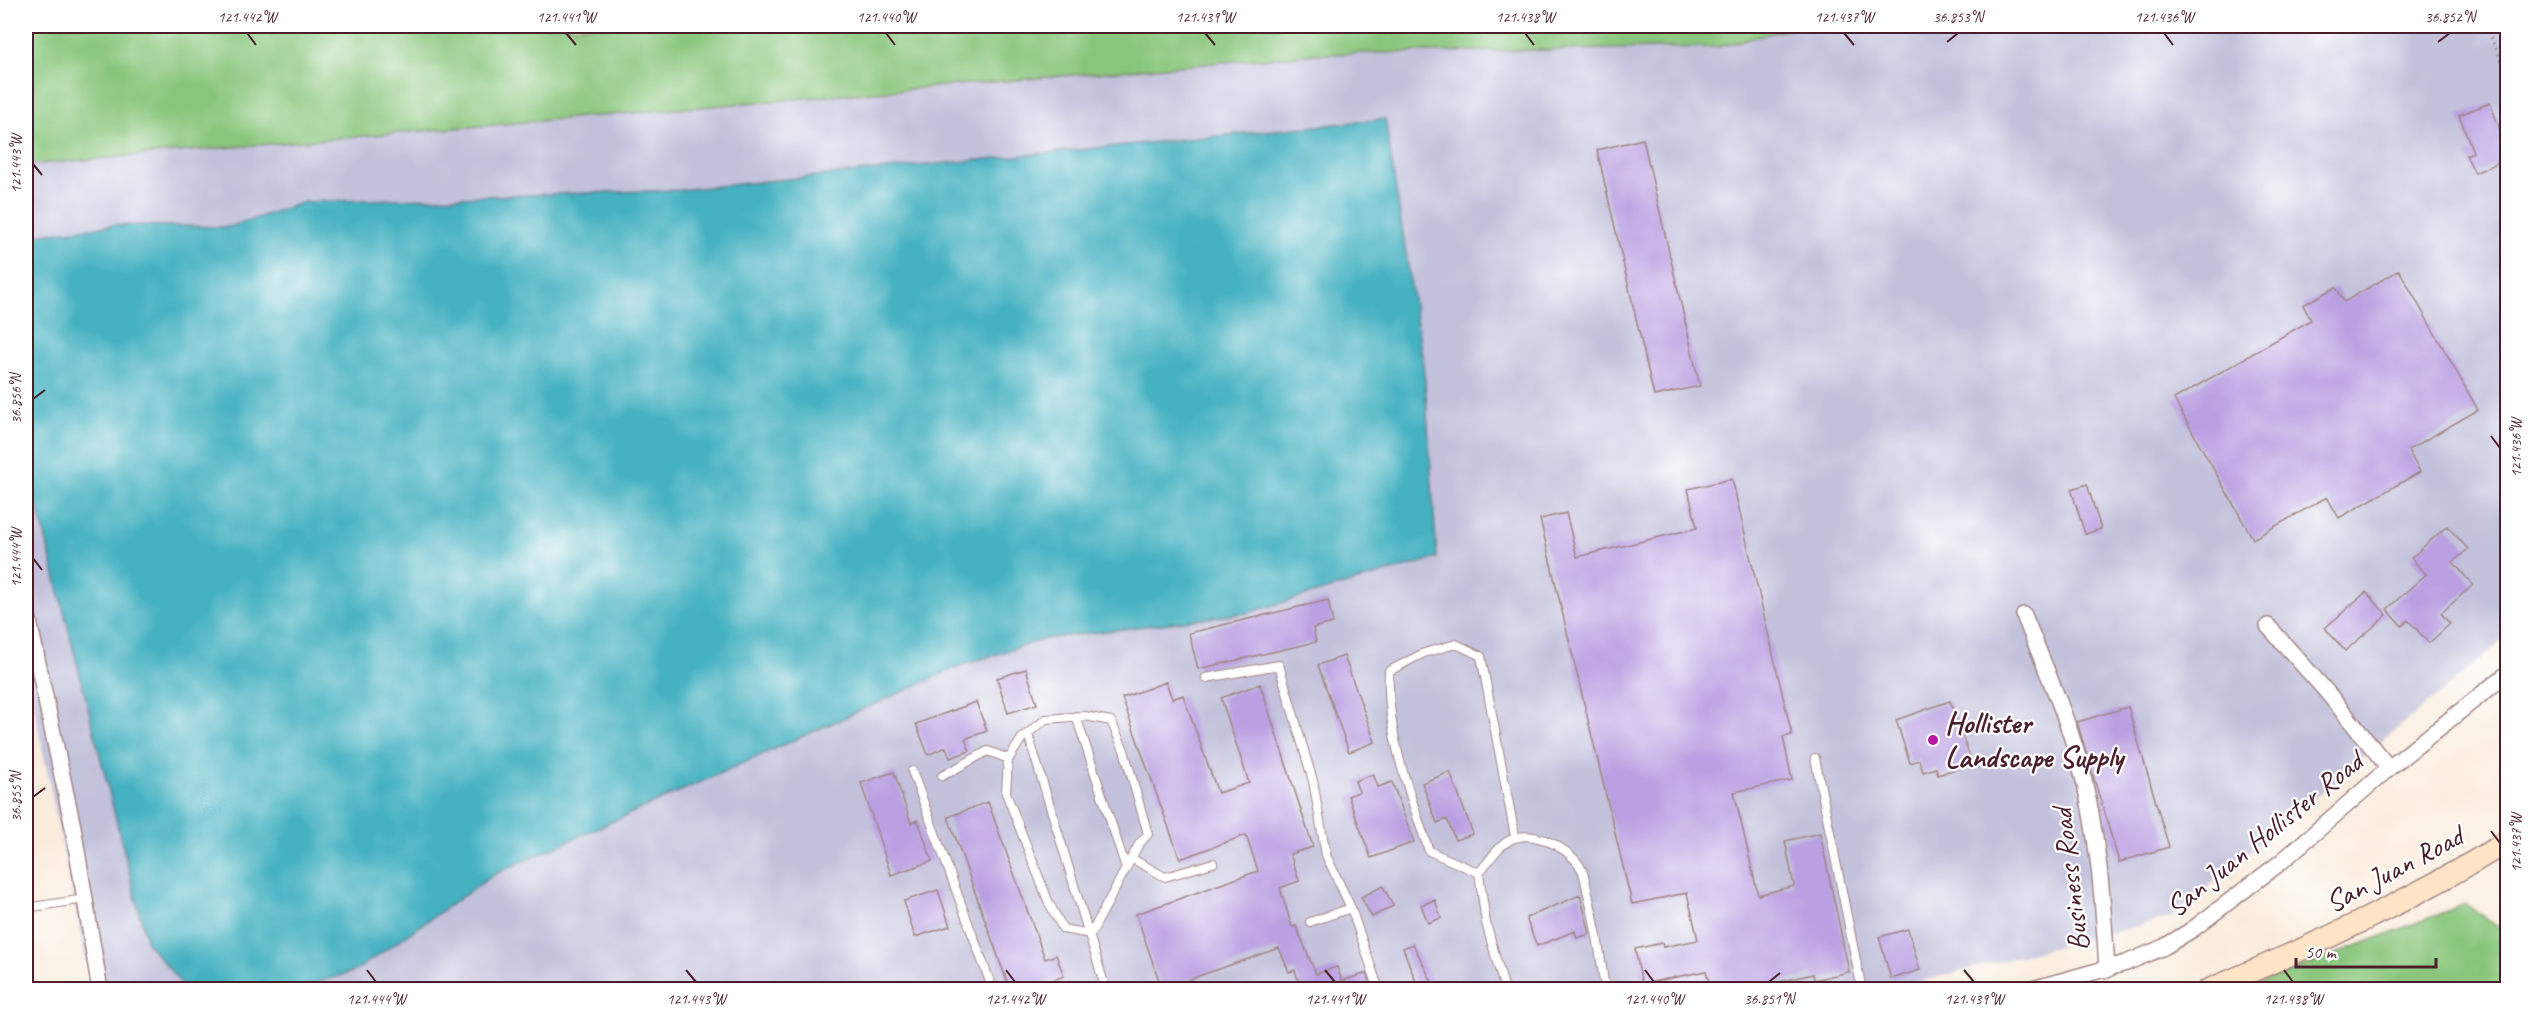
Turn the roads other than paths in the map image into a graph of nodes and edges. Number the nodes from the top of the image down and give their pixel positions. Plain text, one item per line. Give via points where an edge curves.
1 (26, 607) edge
2 (2024, 615) dead end
3 (2268, 626) dead end
4 (2508, 673) edge
5 (1206, 678) dead end
6 (1076, 716) junction
7 (1028, 734) junction
8 (1815, 758) dead end
9 (1010, 759) junction
10 (2390, 768) junction
11 (912, 771) dead end
12 (942, 776) dead end
13 (1515, 836) junction
14 (2508, 841) edge
15 (1131, 858) junction
16 (1213, 863) dead end
17 (1126, 868) junction
18 (1479, 873) junction
19 (85, 899) junction
20 (26, 908) edge
21 (1351, 908) junction
22 (1310, 922) dead end
23 (1091, 934) junction
24 (2107, 970) junction
25 (100, 990) edge
26 (993, 990) edge
27 (1106, 990) edge
28 (1379, 990) edge
29 (1505, 990) edge
30 (1605, 990) edge
31 (1862, 990) edge
32 (2029, 990) edge
33 (2208, 990) edge

1 - 19 street
2 - 24 street, Business Road via 2067,724 2089,803 2101,871
3 - 10 street
4 - 10 street, San Juan Hollister Road
5 - 21 lane via 1279,665 1313,781 1326,855
6 - 7 lane via 1046,719
6 - 15 lane via 1111,721 1124,750 1148,834
6 - 17 lane
7 - 9 lane
7 - 23 lane
8 - 31 lane
9 - 12 lane via 988,752
9 - 23 lane via 1006,793 1049,903 1063,929
10 - 24 street, San Juan Hollister Road via 2281,862 2193,929 2164,947
11 - 26 lane
13 - 18 lane via 1494,853
13 - 18 lane via 1481,657 1456,644 1424,653 1389,671 1388,695 1398,761 1429,851
13 - 30 lane via 1533,836 1553,843 1582,868 1599,938
14 - 33 main road, San Juan Road via 2342,932
15 - 16 lane via 1165,877
15 - 17 lane
17 - 23 lane
18 - 29 lane via 1486,923
19 - 20 lane
19 - 25 street
21 - 22 lane
21 - 28 lane
23 - 27 lane
24 - 32 street, San Juan Hollister Road

